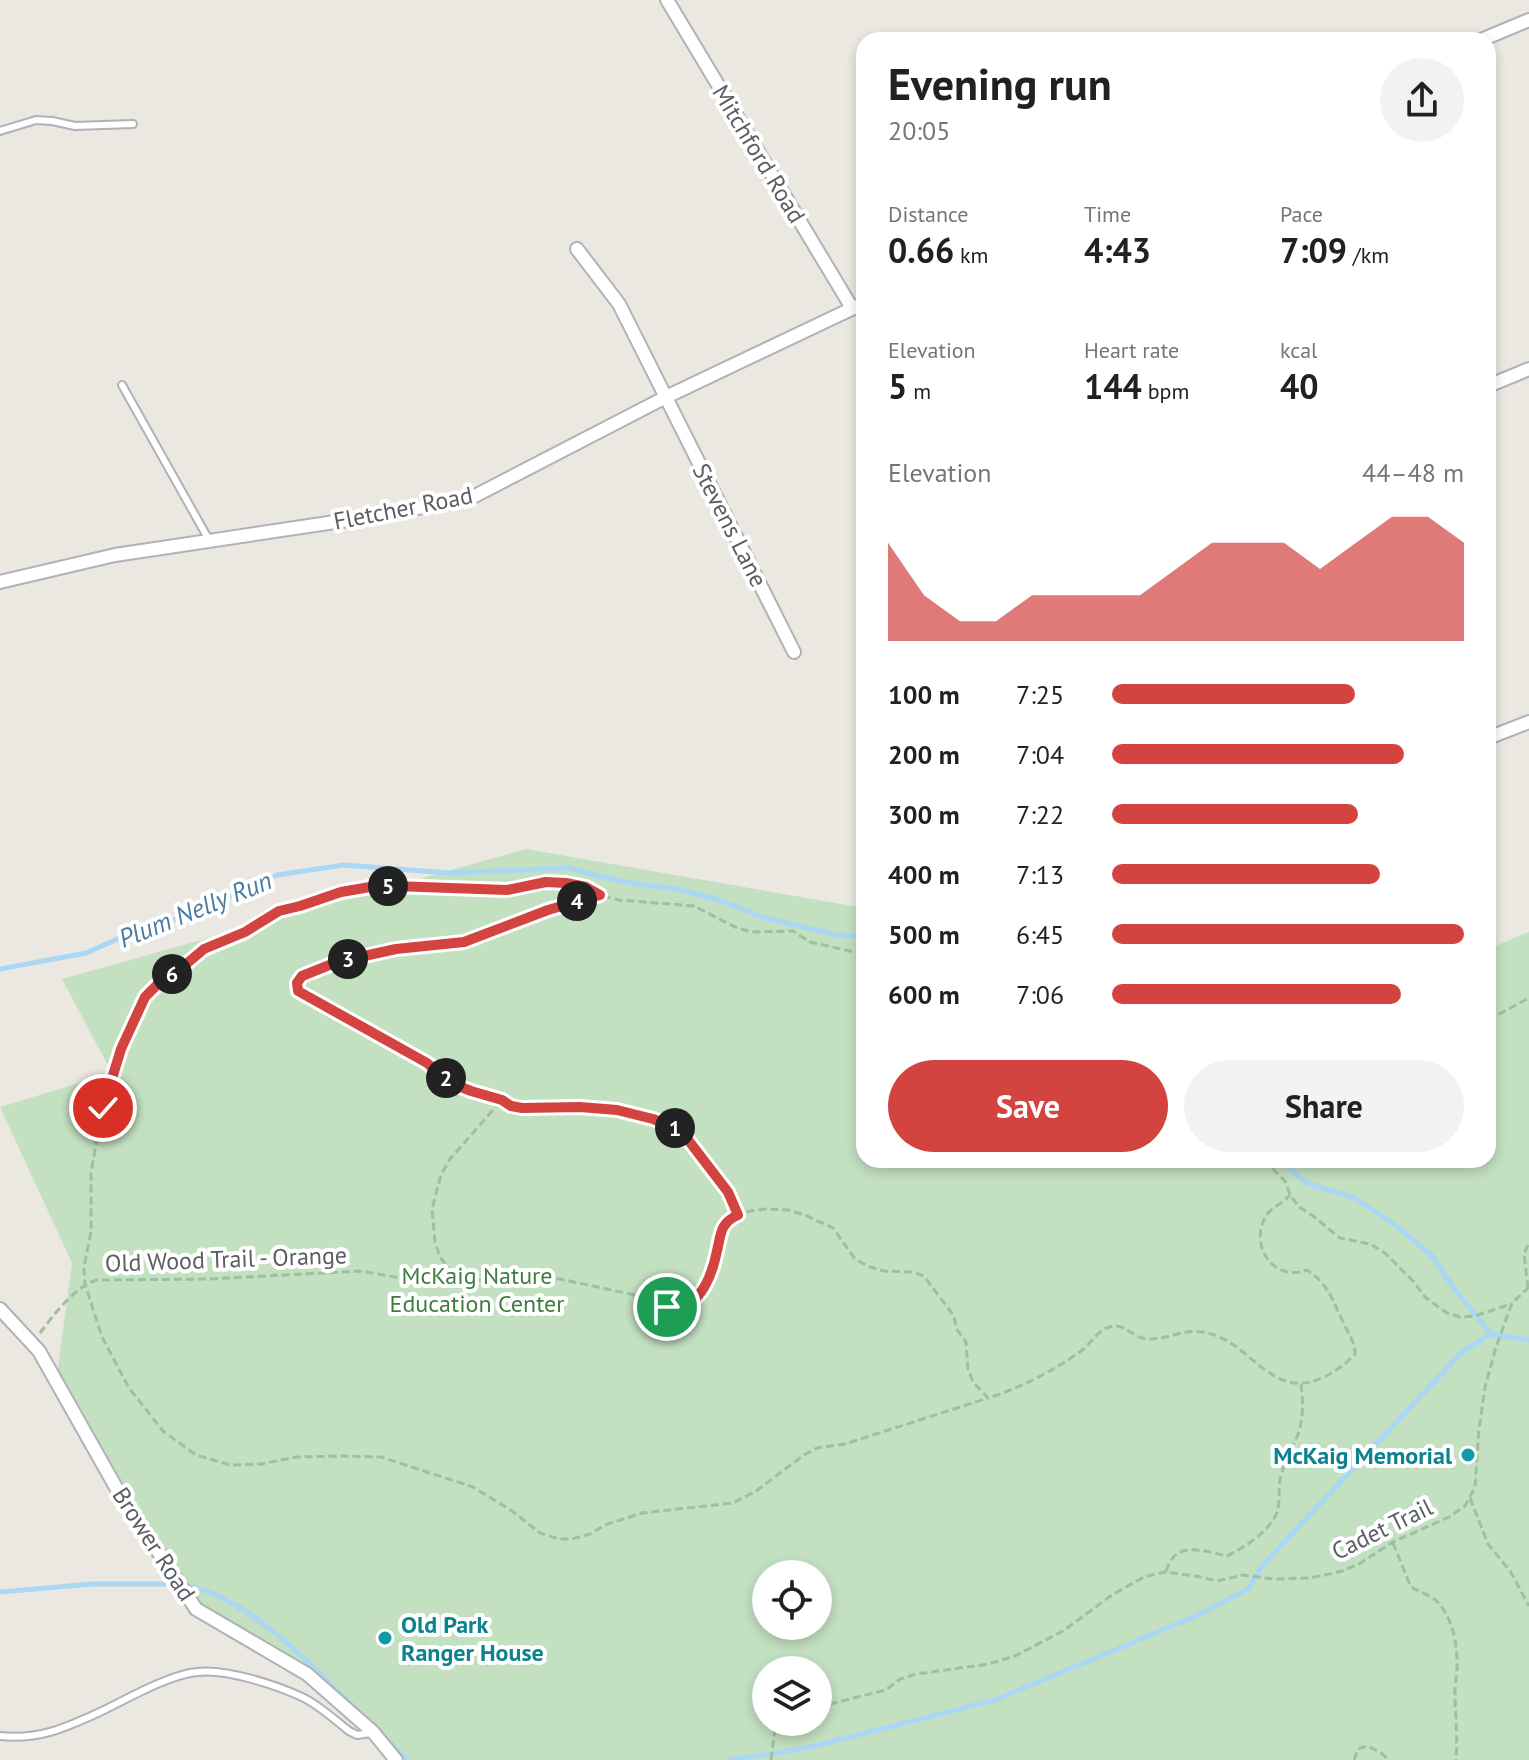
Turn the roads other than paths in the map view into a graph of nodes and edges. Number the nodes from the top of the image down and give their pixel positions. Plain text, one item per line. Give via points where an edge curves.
1 (667, 0) edge
2 (1529, 20) edge
3 (1496, 34) edge
4 (133, 124) dead end
5 (0, 131) edge
6 (577, 249) dead end
7 (856, 302) edge
8 (856, 306) edge
9 (1529, 369) edge
10 (1496, 383) edge
11 (122, 385) dead end
12 (666, 397) junction
13 (209, 540) junction
14 (0, 582) edge
15 (794, 652) dead end
16 (1529, 722) edge
17 (1496, 735) edge
18 (0, 1309) edge
19 (373, 1732) junction
20 (0, 1736) edge
21 (396, 1760) edge

1 - 7 street, Mitchford Road
2 - 3 street
4 - 5 lane via 75,126 36,120
6 - 12 street, Stevens Lane via 619,304
8 - 12 street, Fletcher Road
9 - 10 street
11 - 13 lane
12 - 13 street, Fletcher Road via 469,499
12 - 15 street, Stevens Lane
13 - 14 street, Fletcher Road
16 - 17 street
18 - 19 street, Brower Road via 39,1351 118,1491 196,1609 307,1674
19 - 20 lane via 357,1735 306,1699 280,1689 237,1675 197,1672 56,1731
19 - 21 street, Brower Road

